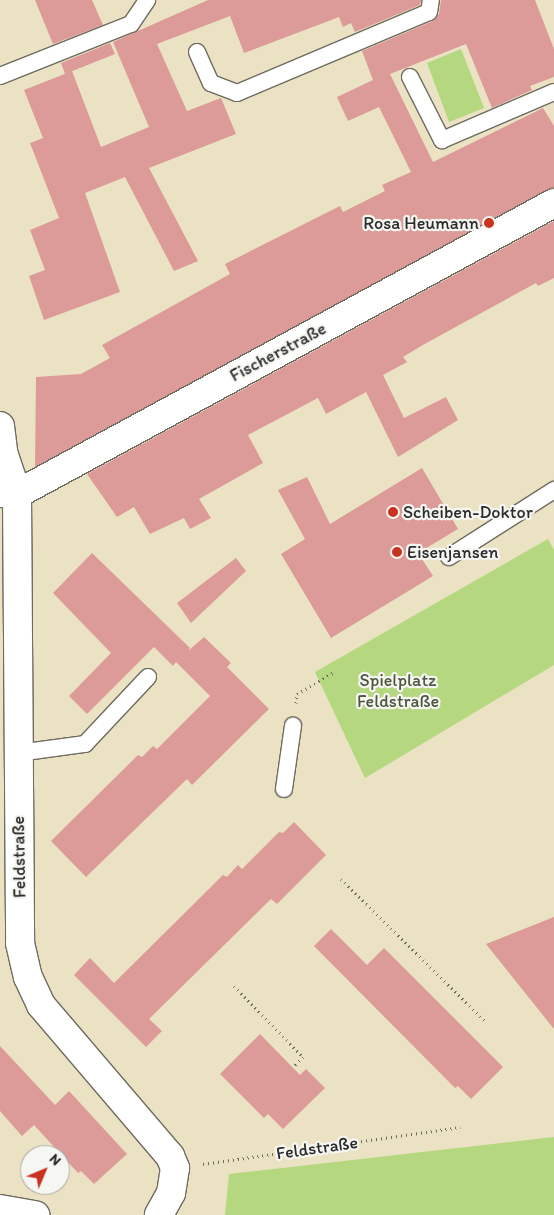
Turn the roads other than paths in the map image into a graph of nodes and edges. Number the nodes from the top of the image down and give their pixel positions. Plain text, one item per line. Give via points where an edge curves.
1 (147, 0) edge
2 (432, 0) edge
3 (197, 52) dead end
4 (0, 76) edge
5 (410, 77) dead end
6 (554, 92) edge
7 (554, 203) edge
8 (0, 426) edge
9 (554, 490) edge
10 (8, 493) edge
11 (449, 557) dead end
12 (148, 676) dead end
13 (293, 726) road end
14 (18, 753) junction
15 (284, 789) dead end
16 (0, 1209) edge
17 (35, 1215) edge
18 (159, 1215) edge

1 - 4 lane via 131,24
2 - 3 lane via 429,12 237,92 211,83
5 - 6 lane via 442,140
7 - 10 street, Fischerstraße
8 - 10 street, Feldstraße
9 - 11 lane
10 - 14 street, Feldstraße
12 - 14 lane via 85,744
13 - 15 lane
14 - 18 street, Feldstraße via 20,943 28,977 41,1005 170,1156 175,1168 171,1193
16 - 17 street

